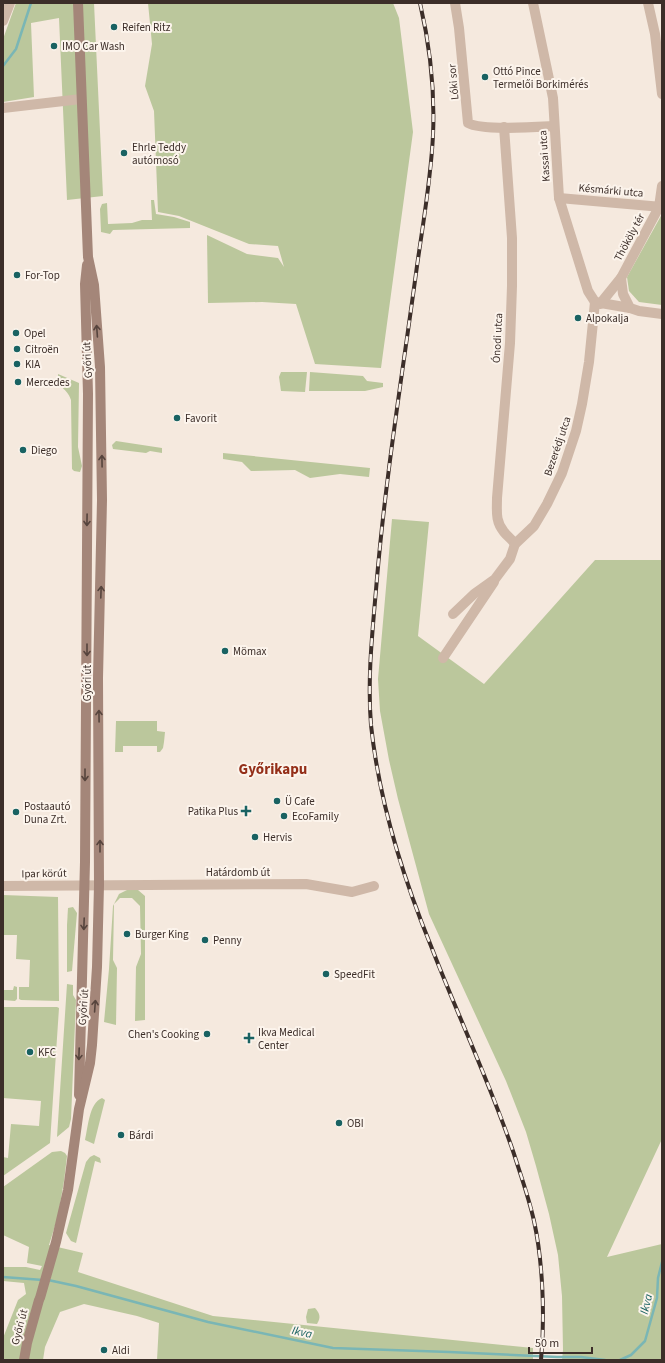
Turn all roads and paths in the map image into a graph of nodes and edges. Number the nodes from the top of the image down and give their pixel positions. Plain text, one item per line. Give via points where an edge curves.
1 (10, 3) edge
2 (78, 3) edge
3 (455, 3) edge
4 (533, 3) edge
5 (648, 3) edge
6 (3, 21) edge
7 (662, 94) edge
8 (81, 99) junction
9 (3, 108) edge
10 (554, 126) junction
11 (504, 127) junction
12 (662, 186) edge
13 (559, 198) junction
14 (661, 207) edge
15 (88, 257) junction
16 (621, 278) junction
17 (598, 303) junction
18 (630, 308) junction
19 (662, 314) edge
20 (515, 544) junction
21 (495, 578) junction
22 (452, 614) dead end
23 (443, 658) dead end
24 (85, 885) junction
25 (100, 885) junction
26 (3, 886) edge
27 (374, 886) dead end
28 (79, 1109) junction
29 (24, 1360) edge

1 - 6 street
2 - 8 main road, Győri út
3 - 11 street, Lóki sor via 460,28 468,123
4 - 10 street, Kassai utca via 553,98
5 - 7 street via 655,34
8 - 9 street
8 - 15 main road, Győri út
10 - 11 street
10 - 13 street, Kassai utca
11 - 20 street, Ónodi utca via 512,238 512,293 497,522
12 - 14 street
13 - 14 street, Késmárki utca
13 - 17 street, Kassai utca via 588,291
14 - 16 street, Thököly tér
15 -> 24 main road, Győri út via 85,284 88,394
25 -> 15 main road, Győri út via 98,678 102,500 99,360 94,284
16 - 17 street, Thököly tér
16 - 18 street, Thököly tér via 623,294
17 - 18 street
17 - 20 street, Bezerédj utca via 582,404 567,459 534,526
18 - 19 street
20 - 21 street, Bezerédj utca via 510,559
21 - 22 street, Bezerédj utca
21 - 23 street, Bezerédj utca
24 - 25 street, Határdomb út
24 - 26 street, Ipar körút
24 -> 28 main road, Győri út
25 - 27 street, Határdomb út via 306,884 352,892
28 -> 25 main road, Győri út via 92,1045
28 - 29 main road, Győri út via 68,1190

